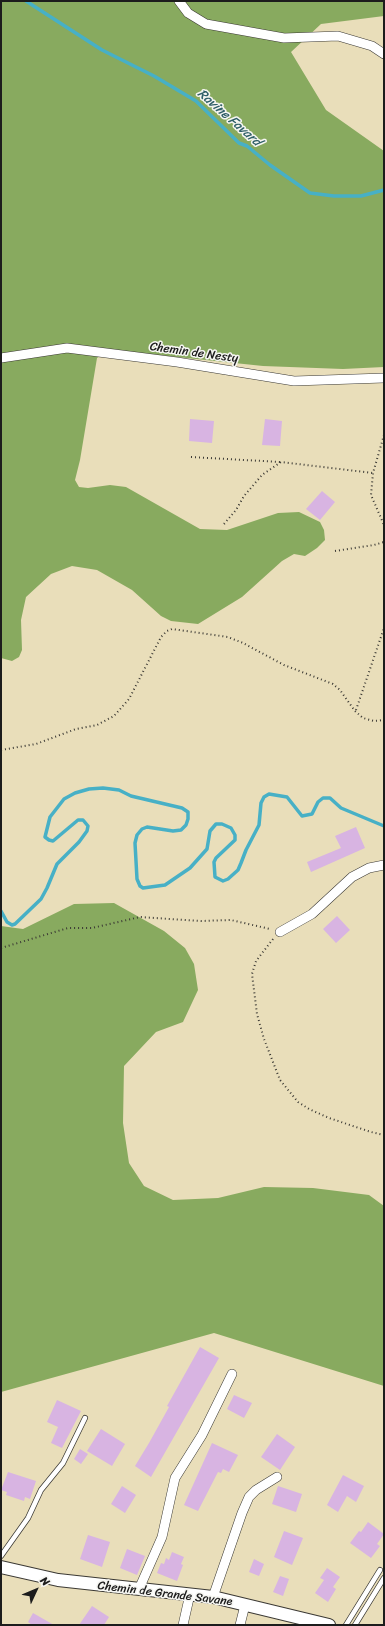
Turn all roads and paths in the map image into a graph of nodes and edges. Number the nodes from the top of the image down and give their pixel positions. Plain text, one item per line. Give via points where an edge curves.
1 (179, 1) edge
2 (384, 54) edge
3 (1, 358) edge
4 (384, 378) edge
5 (384, 435) edge
6 (191, 456) dead end
7 (281, 462) junction
8 (373, 473) junction
9 (224, 524) dead end
10 (384, 525) edge
11 (384, 542) edge
12 (335, 551) dead end
13 (384, 628) edge
14 (356, 711) junction
15 (384, 720) edge
16 (1, 750) edge
17 (384, 865) edge
18 (280, 932) junction
19 (1, 948) edge
20 (384, 1134) edge
21 (232, 1374) dead end
22 (85, 1418) dead end
23 (277, 1477) dead end
24 (1, 1556) edge
25 (1, 1567) edge
26 (380, 1570) dead end
27 (384, 1578) edge
28 (139, 1589) junction
29 (190, 1594) junction
30 (212, 1597) junction
31 (245, 1605) junction
32 (183, 1625) edge
33 (240, 1625) edge
34 (329, 1625) edge
35 (346, 1625) edge
36 (355, 1625) edge

1 - 2 street via 188,13 206,24 284,38 338,36 372,46
3 - 4 street, Chemin de Nesty via 67,348 294,380
5 - 8 path
6 - 7 path
7 - 8 path
7 - 9 path via 262,475
8 - 10 path via 371,495
11 - 12 path
13 - 14 path
14 - 15 path via 363,718
14 - 16 path via 333,684 284,665 243,643 228,637 172,629 161,637 132,694 114,716 97,725 76,729 36,744
17 - 18 street via 370,868 352,877 312,914
18 - 19 path via 231,920 140,917 92,928 68,928
18 - 20 path via 260,957 252,974 257,1014 280,1080 298,1102 309,1109 343,1123
21 - 28 street via 202,1435 175,1478 162,1537
22 - 24 lane via 62,1462 41,1490 28,1518
23 - 30 street via 253,1492 250,1497 239,1519
25 - 28 street, Chemin de Grande Savane via 58,1580
26 - 35 lane
27 - 36 lane
28 - 29 street, Chemin de Grande Savane
29 - 30 street, Chemin de Grande Savane
29 - 32 street
30 - 31 street, Chemin de Grande Savane
31 - 33 street
31 - 34 street, Chemin de Grande Savane

